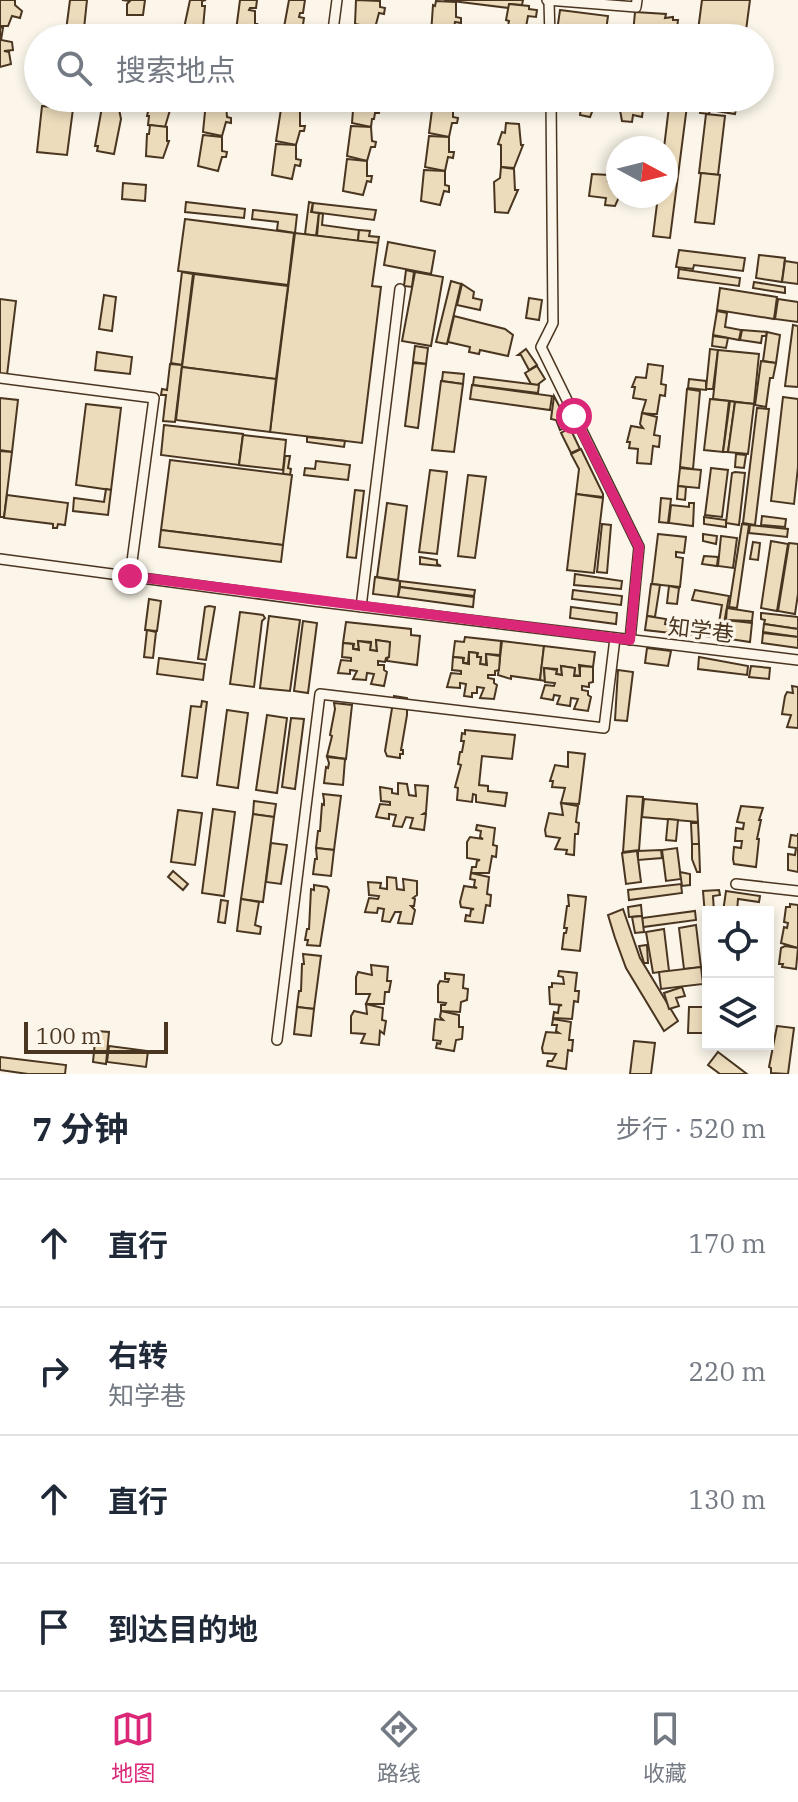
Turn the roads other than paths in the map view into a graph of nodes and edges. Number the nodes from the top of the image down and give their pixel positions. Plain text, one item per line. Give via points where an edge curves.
1 (337, 0) edge
2 (548, 0) edge
3 (637, 0) edge
4 (334, 24) edge
5 (549, 24) edge
6 (551, 112) edge
7 (400, 289) dead end
8 (0, 378) edge
9 (0, 559) edge
10 (130, 576) junction
11 (361, 607) junction
12 (615, 638) junction
13 (630, 640) junction
14 (798, 660) edge
15 (736, 884) dead end
16 (798, 891) edge
17 (277, 1040) dead end

1 - 4 street
2 - 3 street via 636,7
2 - 5 street
6 - 13 street via 553,323 541,347 639,547
7 - 11 street
8 - 10 street via 154,398
9 - 10 street, 知学巷
10 - 11 street, 知学巷
11 - 12 street, 知学巷
12 - 13 street, 知学巷
12 - 17 street via 604,728 320,694
13 - 14 street, 知学巷
15 - 16 street

